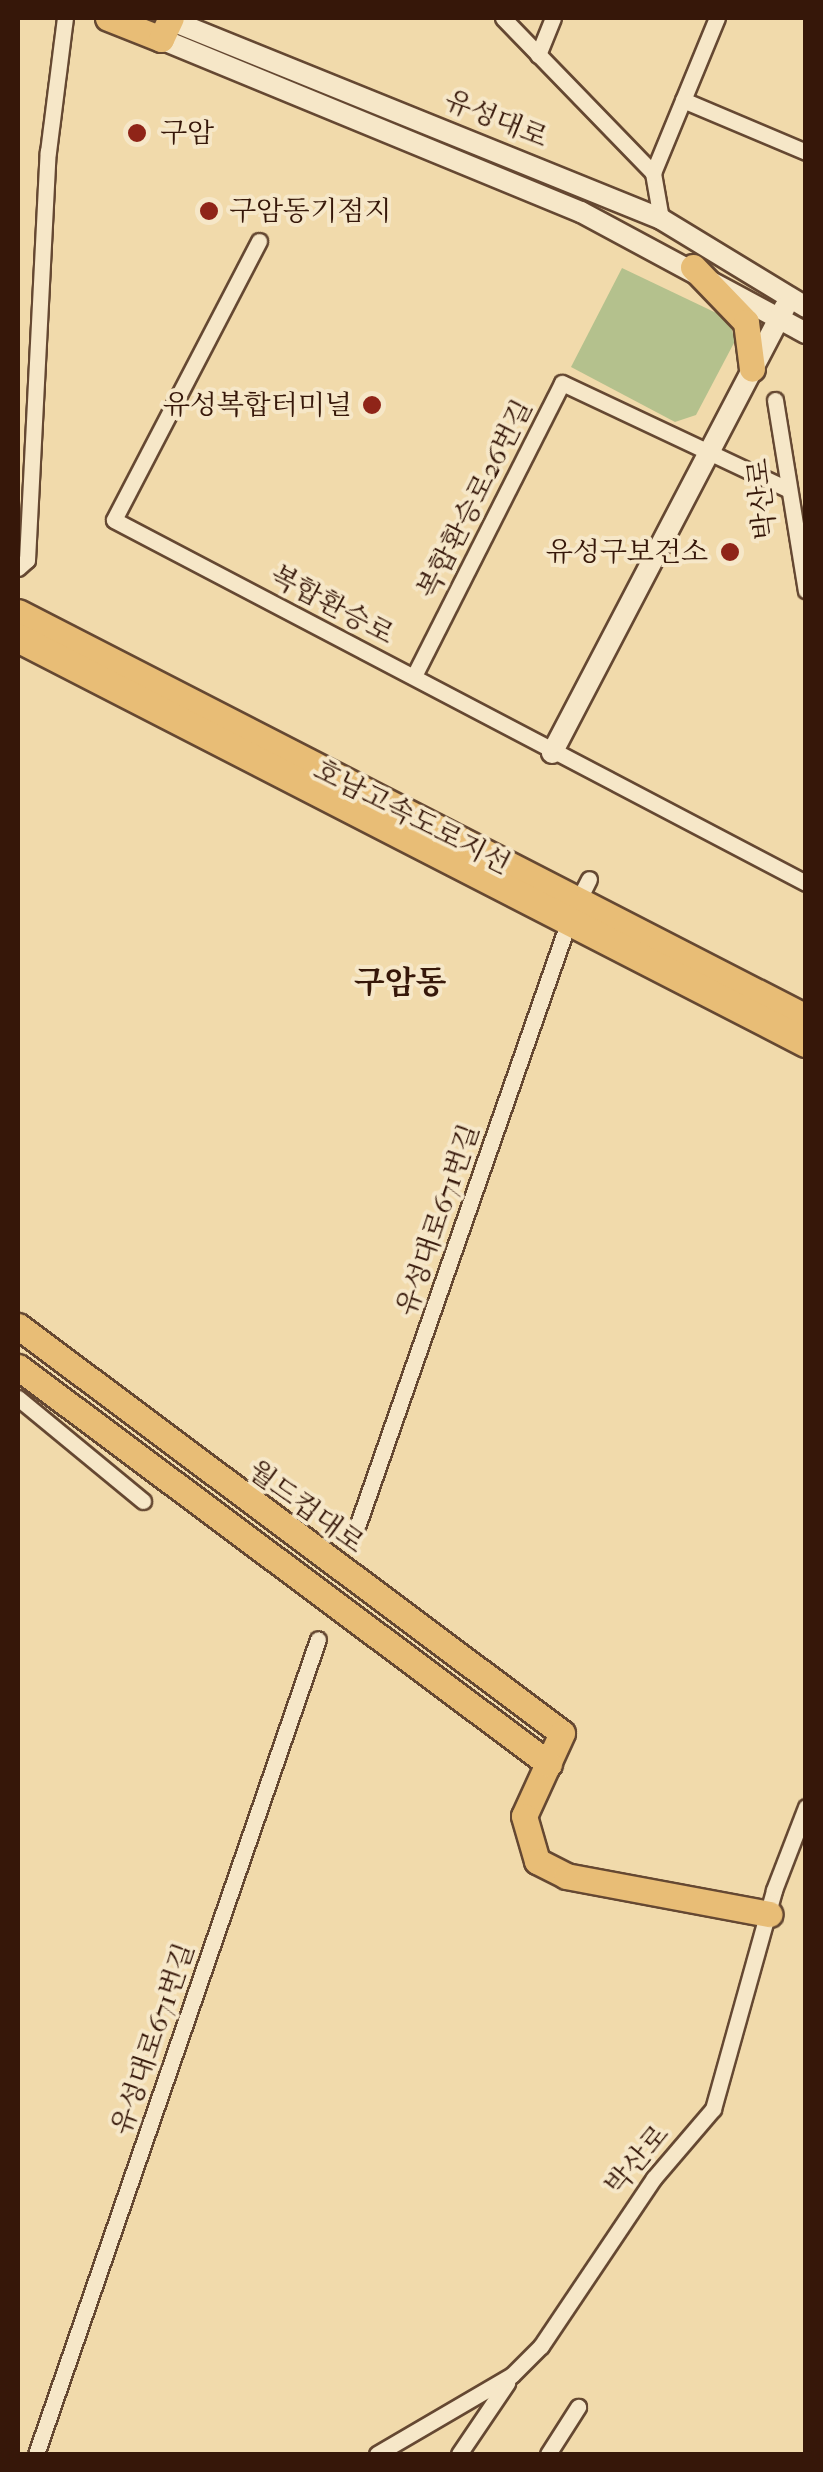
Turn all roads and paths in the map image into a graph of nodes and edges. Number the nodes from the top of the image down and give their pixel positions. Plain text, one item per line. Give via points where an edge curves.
1 (65, 18) edge
2 (108, 18) edge
3 (504, 18) edge
4 (553, 18) edge
5 (717, 18) edge
6 (166, 24) edge
7 (538, 55) junction
8 (683, 100) junction
9 (806, 152) edge
10 (653, 173) junction
11 (661, 219) junction
12 (259, 240) dead end
13 (694, 268) junction
14 (798, 302) edge
15 (777, 321) junction
16 (806, 333) edge
17 (752, 369) junction
18 (775, 400) dead end
19 (706, 456) junction
20 (787, 488) junction
21 (18, 568) edge
22 (806, 591) edge
23 (18, 614) edge
24 (18, 638) edge
25 (414, 676) junction
26 (552, 753) junction
27 (806, 882) edge
28 (565, 932) dead end
29 (806, 1019) edge
30 (806, 1044) edge
31 (18, 1326) edge
32 (18, 1366) edge
33 (18, 1398) edge
34 (143, 1501) dead end
35 (358, 1524) dead end
36 (318, 1639) dead end
37 (548, 1764) junction
38 (806, 1807) edge
39 (769, 1914) junction
40 (512, 2375) junction
41 (578, 2407) dead end
42 (36, 2454) edge
43 (377, 2454) edge
44 (459, 2454) edge
45 (548, 2454) edge

1 - 21 street via 48,152 27,560
2 - 6 main road, 유성대로
3 - 7 street
4 - 7 street
5 - 8 street
6 - 11 street, 유성대로
6 - 13 street, 유성대로
7 - 10 street
8 - 9 street
8 - 10 street
10 - 11 street
11 - 14 street, 유성대로
12 - 25 street, 복합환승로 via 114,520
13 - 15 street, 유성대로
13 - 17 main road via 746,322
14 - 15 street
15 - 16 street, 유성대로
15 - 17 street
17 - 19 street
18 - 20 street, 박산로
19 - 20 street
19 - 25 street, 복합환승로26번길 via 562,382
19 - 26 street
20 - 22 street, 박산로
23 - 29 highway, 호남고속도로지선
24 - 30 highway, 호남고속도로지선
25 - 26 street, 복합환승로
26 - 27 street, 복합환승로
28 - 35 street, 유성대로671번길
31 - 37 main road, 월드컵대로 via 562,1733
32 - 37 main road
33 - 34 street
36 - 42 street, 유성대로671번길
37 - 39 main road via 524,1816 536,1861 566,1876
38 - 39 street, 박산로
39 - 40 street, 박산로 via 714,2109 654,2178 568,2310
40 - 43 street, 박산로
40 - 44 street
41 - 45 street

